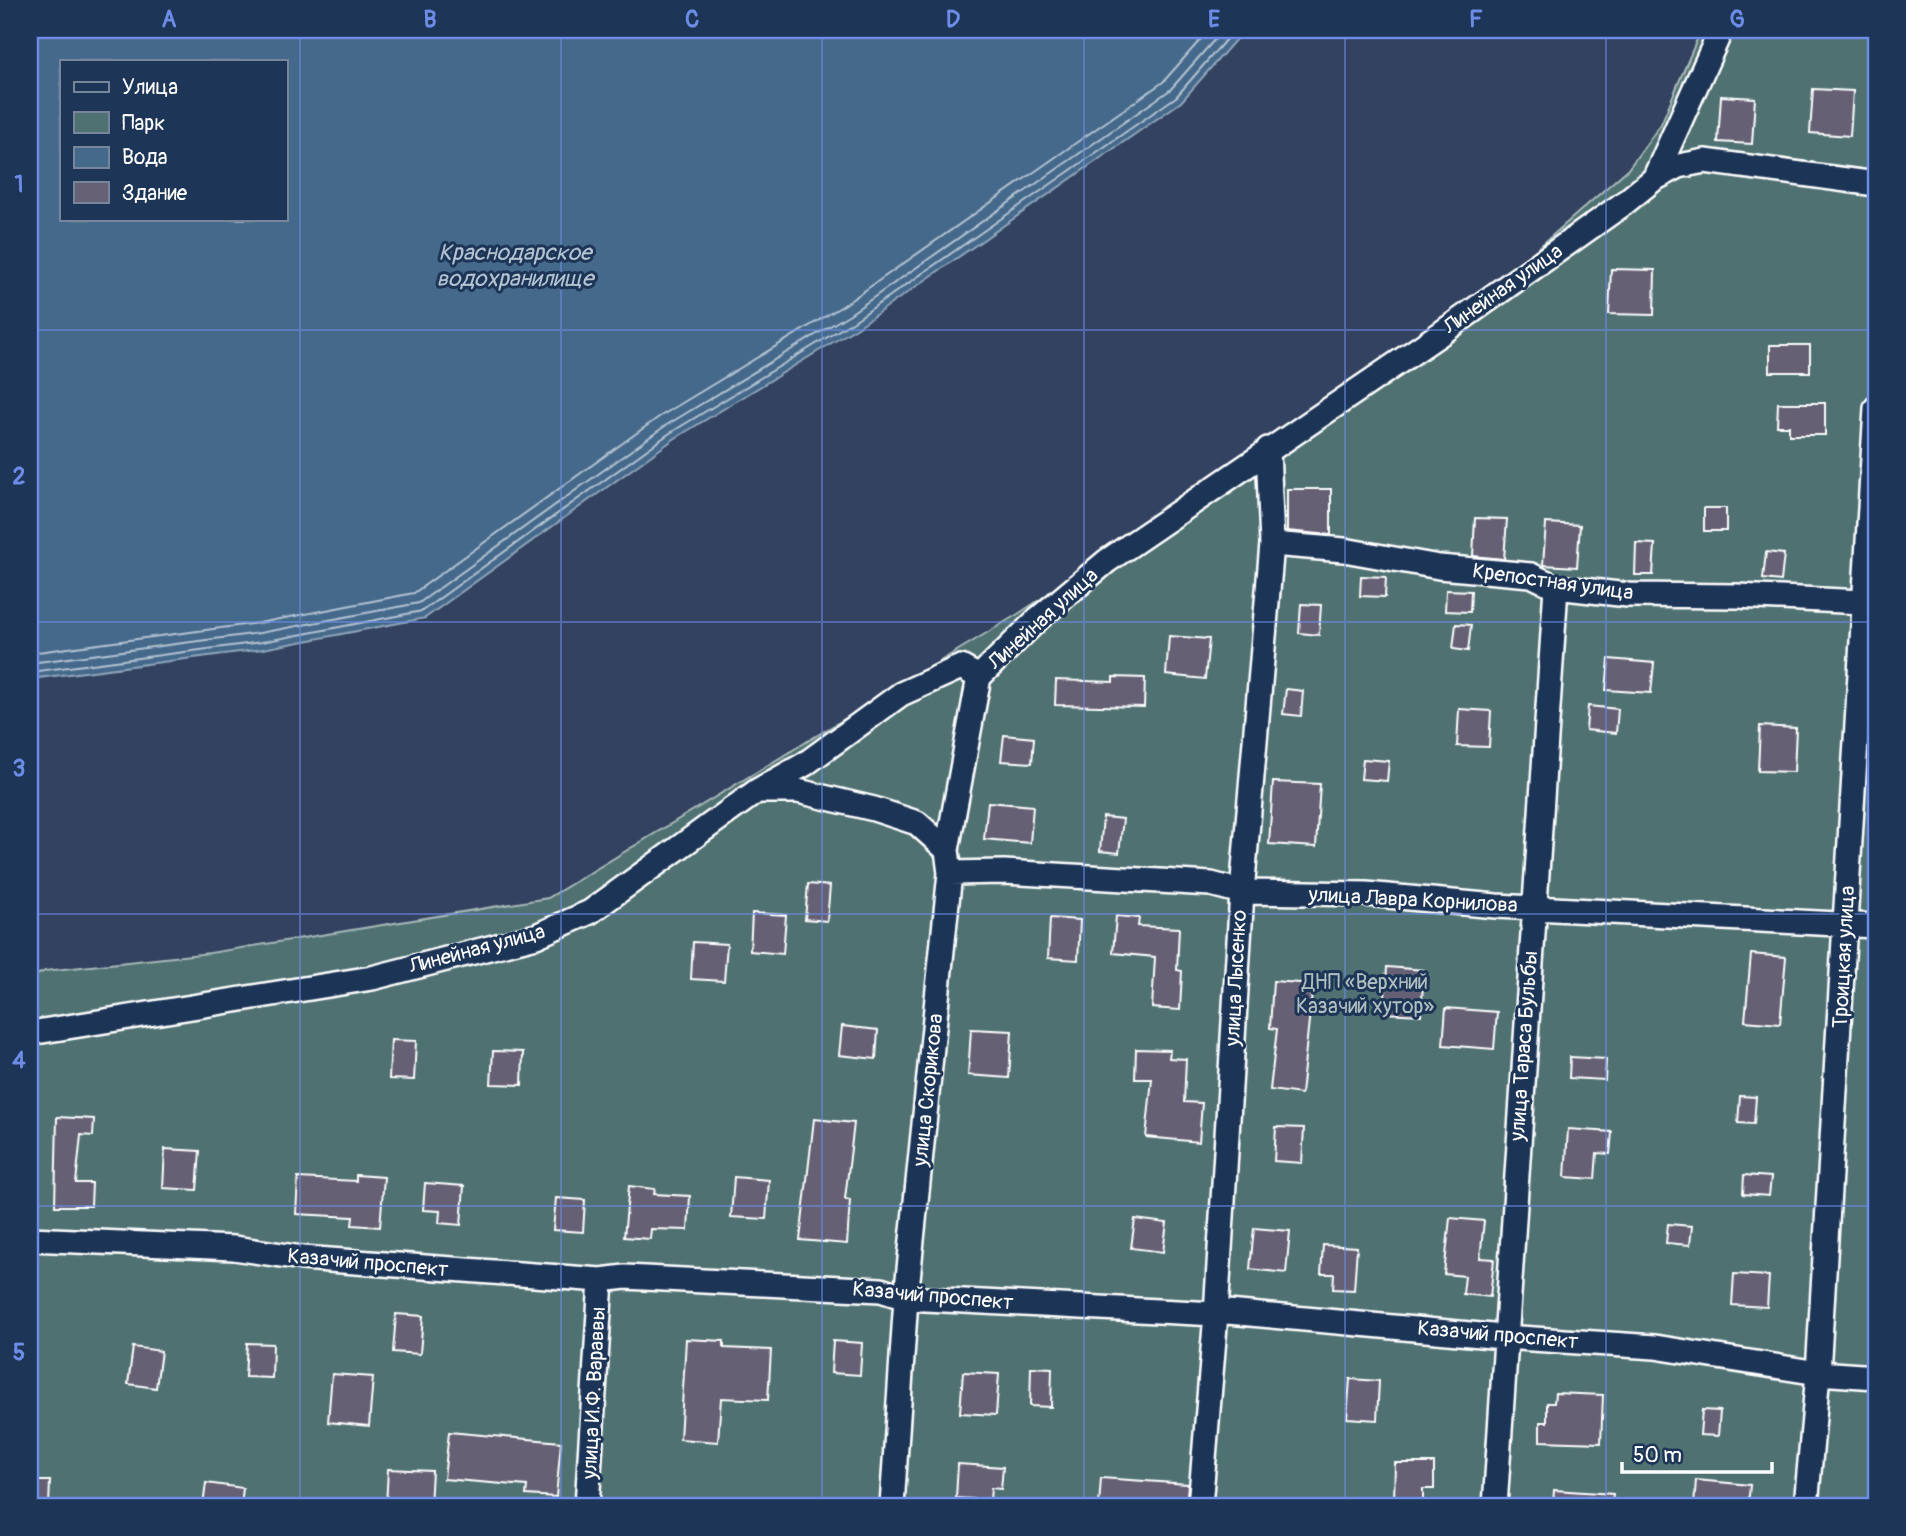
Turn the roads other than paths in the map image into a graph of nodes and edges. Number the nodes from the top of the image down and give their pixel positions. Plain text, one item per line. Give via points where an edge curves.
1 (1721, 30) edge
2 (1654, 179) junction
3 (1876, 184) edge
4 (1876, 408) edge
5 (1268, 449) junction
6 (1272, 544) junction
7 (1556, 587) junction
8 (1870, 600) edge
9 (979, 677) junction
10 (757, 790) junction
11 (947, 850) junction
12 (950, 873) junction
13 (1242, 892) junction
14 (1534, 906) junction
15 (1847, 926) junction
16 (1876, 926) edge
17 (30, 1032) edge
18 (30, 1239) edge
19 (601, 1280) junction
20 (906, 1298) junction
21 (1216, 1314) junction
22 (1503, 1337) junction
23 (1818, 1374) junction
24 (1876, 1377) edge
25 (587, 1506) edge
26 (892, 1506) edge
27 (1200, 1506) edge
28 (1495, 1506) edge
29 (1806, 1506) edge

1 - 2 street, Линейная улица
2 - 3 street via 1679,166 1705,161
2 - 5 street, Линейная улица via 1440,334
4 - 8 street, Троицкая улица
5 - 6 street, улица Лысенко
5 - 9 street, Линейная улица via 1107,561
6 - 7 street, Крепостная улица via 1531,575
6 - 13 street, улица Лысенко
7 - 8 street, Крепостная улица via 1628,595
7 - 14 street, улица Тараса Бульбы
8 - 15 street, Троицкая улица
9 - 10 street, Линейная улица via 961,667 901,694 805,764
9 - 11 street, улица Скорикова
10 - 11 street via 798,791 874,809 917,823
10 - 17 street, Линейная улица via 590,912 536,936 372,978
11 - 12 street, улица Скорикова
12 - 13 street, улица Лавра Корнилова via 1211,884
12 - 20 street, улица Скорикова
13 - 14 street, улица Лавра Корнилова via 1367,894
13 - 21 street, улица Лысенко
14 - 15 street, улица Лавра Корнилова
14 - 22 street, улица Тараса Бульбы
15 - 16 street, улица Лавра Корнилова
15 - 23 street, Троицкая улица
18 - 19 street, Казачий проспект via 234,1248 302,1258
19 - 20 street, Казачий проспект via 625,1277 881,1290
19 - 25 street, улица И.Ф. Вараввы
20 - 21 street, Казачий проспект
20 - 26 street, улица Скорикова
21 - 22 street, Казачий проспект
21 - 27 street, улица Лысенко
22 - 23 street, Казачий проспект via 1655,1347
22 - 28 street, улица Тараса Бульбы
23 - 24 street, Казачий проспект
23 - 29 street, Троицкая улица

